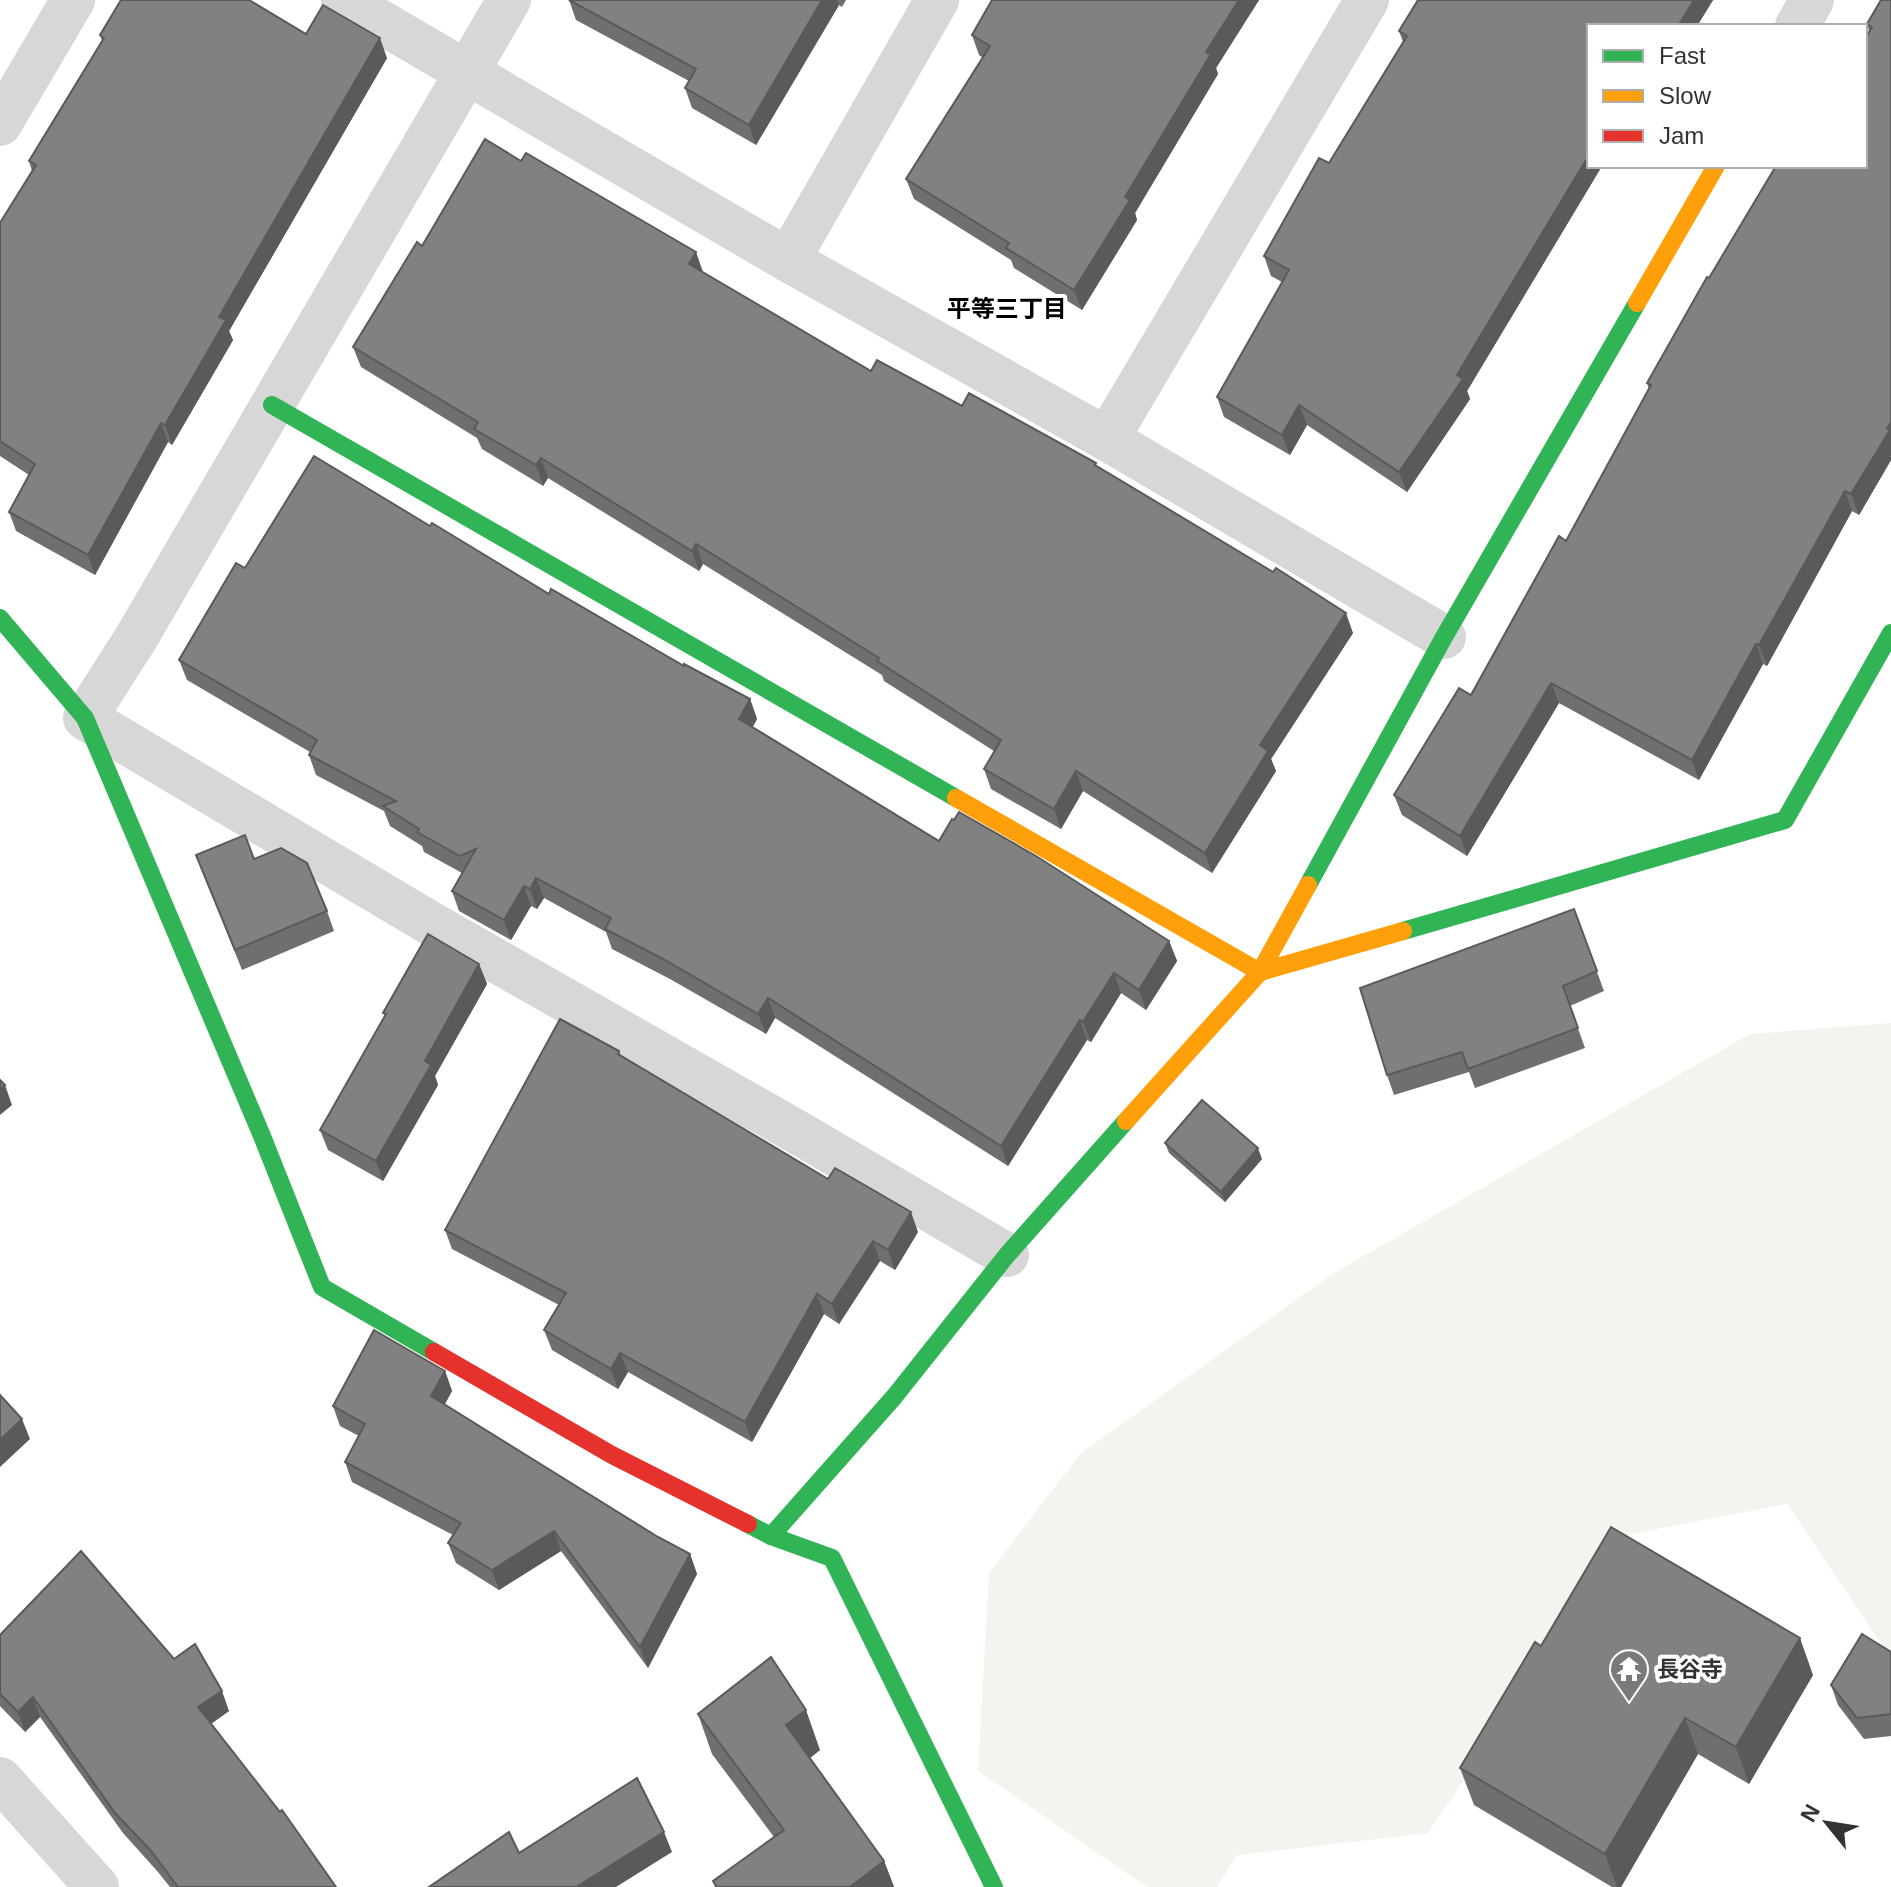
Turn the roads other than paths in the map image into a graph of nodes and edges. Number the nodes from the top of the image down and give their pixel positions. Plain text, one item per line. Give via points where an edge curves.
1 (73, 0) edge
2 (343, 0) edge
3 (509, 0) edge
4 (937, 0) edge
5 (1367, 0) edge
6 (1812, 0) edge
7 (1798, 24) edge
8 (467, 74) junction
9 (0, 124) edge
10 (1715, 168) edge
11 (788, 260) junction
12 (272, 405) junction
13 (1107, 439) junction
14 (0, 618) edge
15 (1891, 633) edge
16 (1444, 637) junction
17 (85, 718) junction
18 (1260, 972) junction
19 (1007, 1255) junction
20 (771, 1536) junction
21 (0, 1779) edge
22 (97, 1887) edge
23 (994, 1887) edge

1 - 9 street
2 - 8 street
3 - 8 street
4 - 11 street
5 - 13 street
6 - 7 street
8 - 11 street
8 - 12 street
10 - 16 street
11 - 13 street
12 - 17 street
12 - 18 street
13 - 16 street
14 - 17 street
15 - 18 street via 1785,820
16 - 18 street
17 - 19 street
17 - 20 street via 322,1287 612,1455
18 - 19 street
19 - 20 street via 894,1397
20 - 23 street via 832,1558
21 - 22 street

